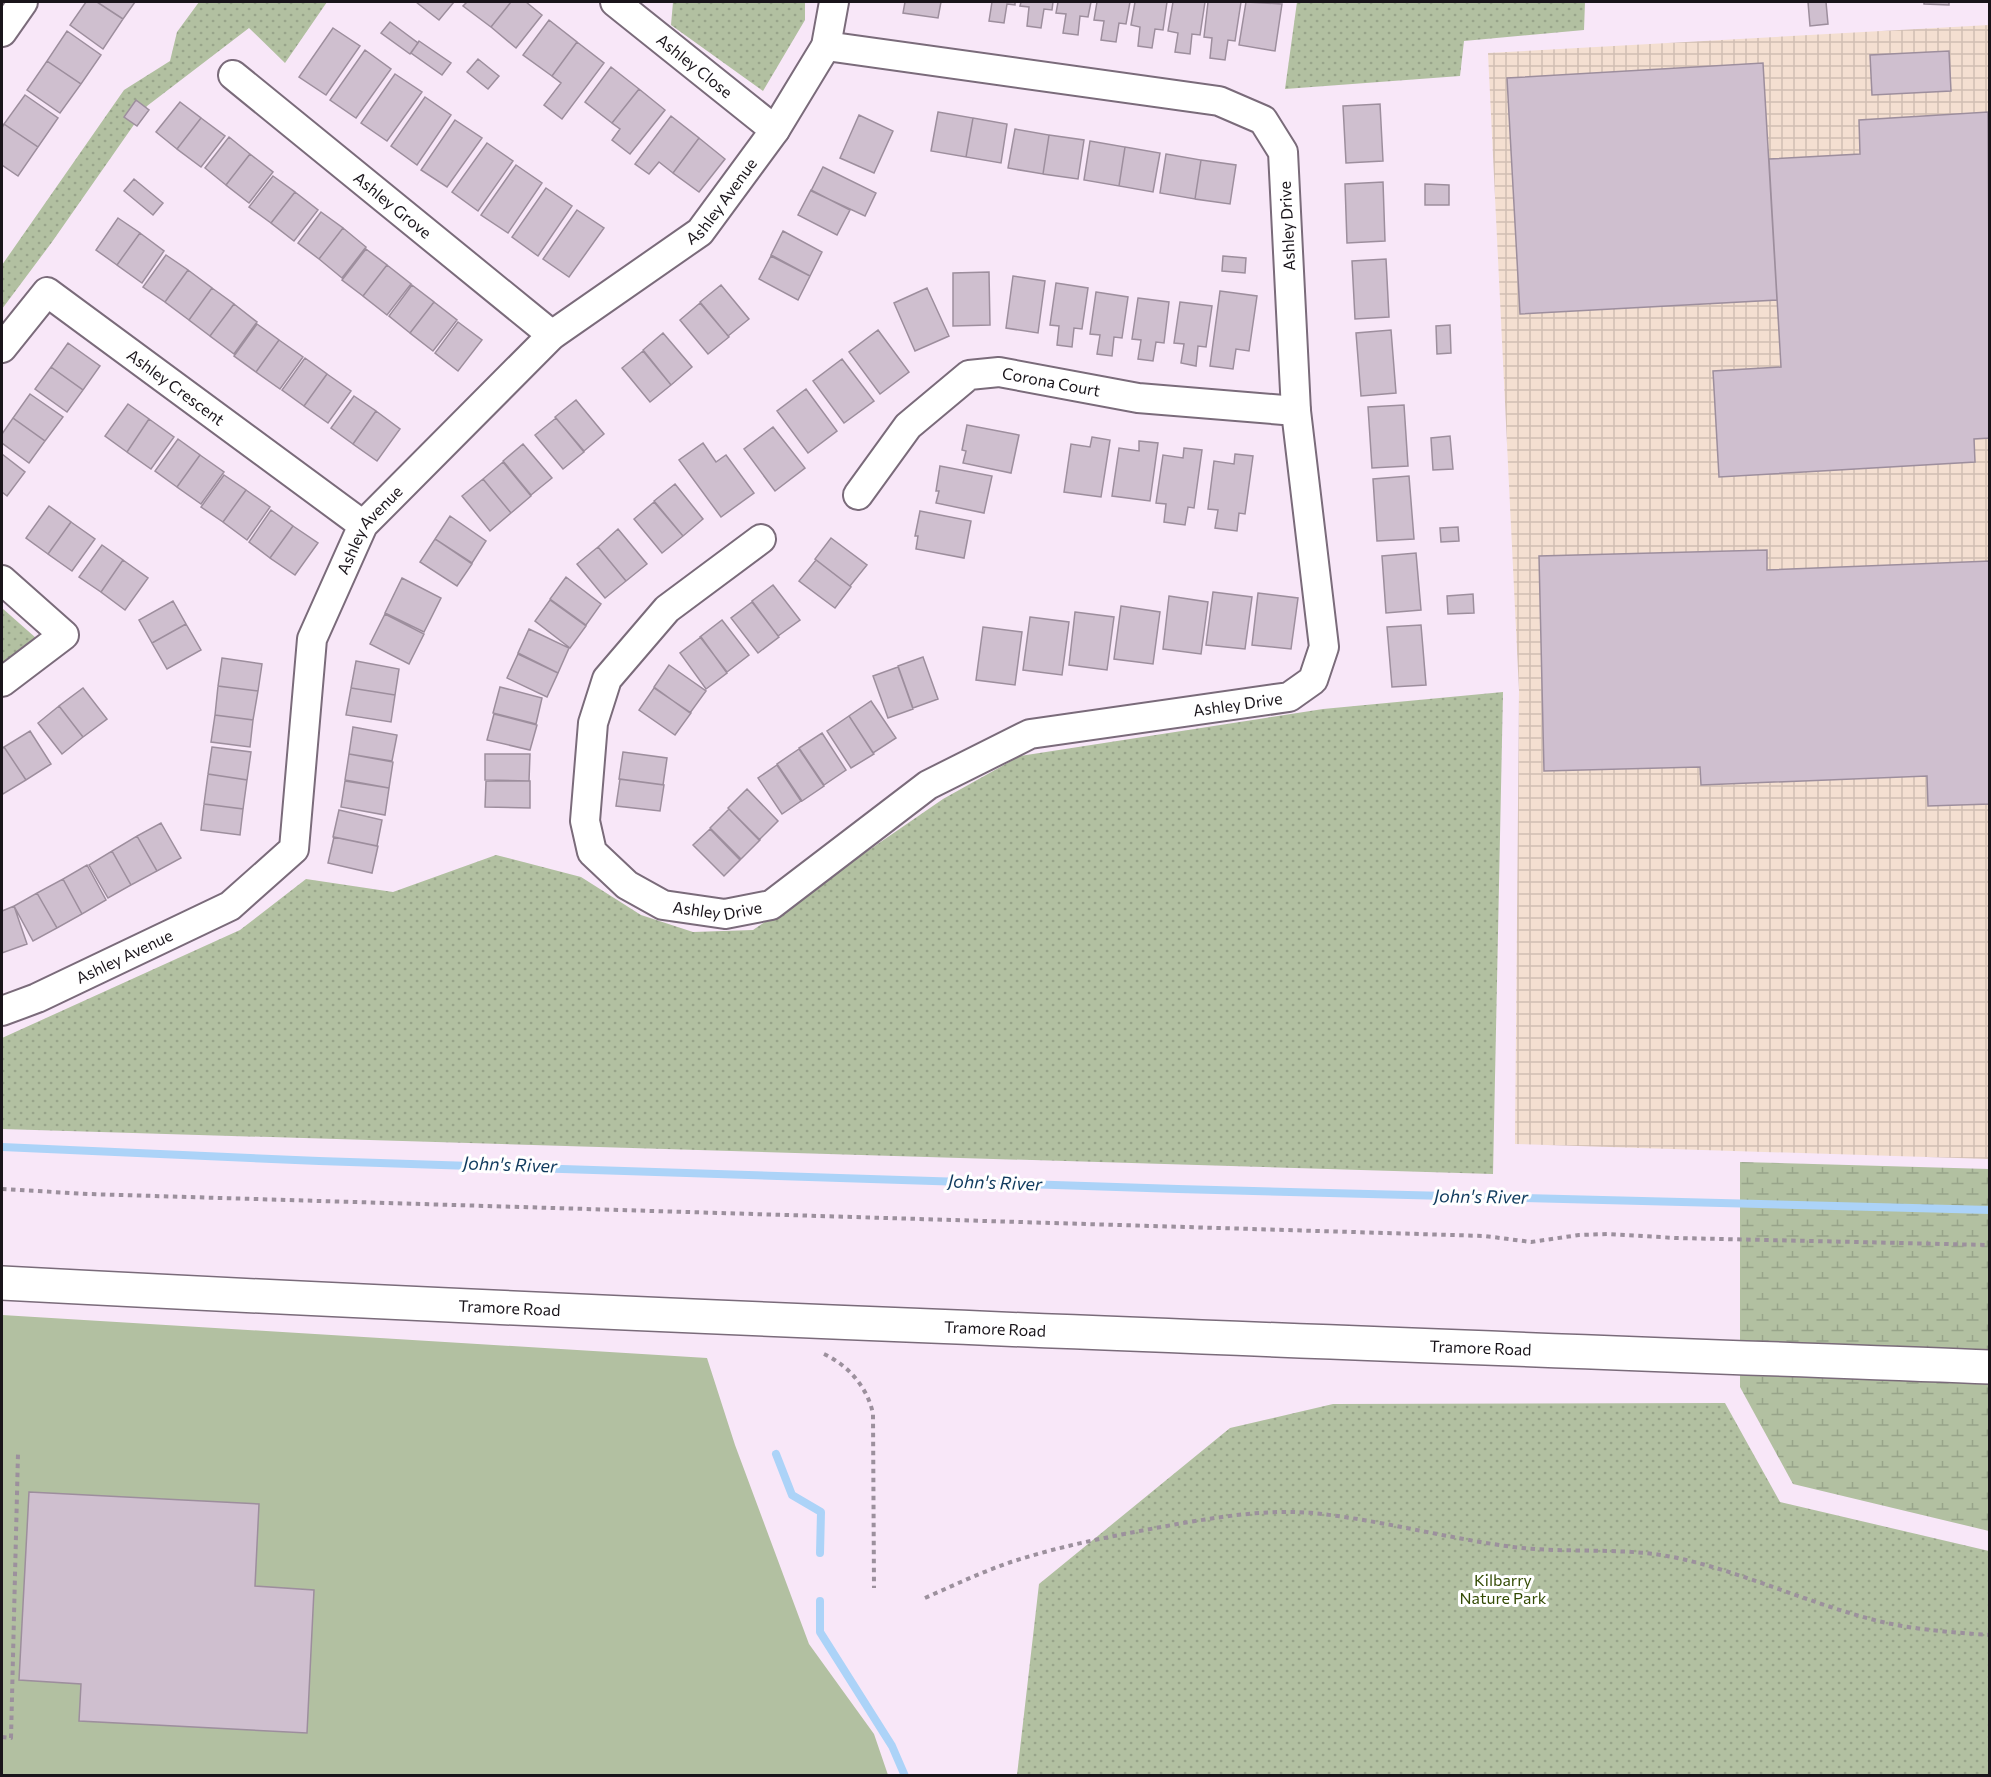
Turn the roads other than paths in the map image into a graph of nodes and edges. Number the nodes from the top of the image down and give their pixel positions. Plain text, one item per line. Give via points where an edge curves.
1 (23, 2) edge
2 (615, 2) edge
3 (834, 2) edge
4 (2, 32) edge
5 (826, 46) junction
6 (233, 75) dead end
7 (775, 130) junction
8 (552, 335) junction
9 (2, 348) edge
10 (1296, 411) junction
11 (858, 495) dead end
12 (363, 525) junction
13 (761, 539) dead end
14 (2, 580) edge
15 (2, 682) edge
16 (2, 1011) edge
17 (2, 1283) edge
18 (1989, 1367) edge

1 - 4 street
2 - 7 street, Ashley Close
3 - 5 street
5 - 7 street, Ashley Avenue
5 - 10 street, Ashley Drive via 1219,101 1263,120 1284,152
6 - 8 street, Ashley Grove
7 - 8 street, Ashley Avenue via 700,232
8 - 12 street, Ashley Avenue
9 - 12 street, Ashley Crescent via 47,292
10 - 11 street, Corona Court via 1138,398 999,372 969,375 908,426
10 - 13 street, Ashley Drive via 1324,647 1313,680 1289,697 1030,734 928,785 771,905 725,914 663,905 627,885 592,852 585,821 593,723 607,679 666,609
12 - 16 street, Ashley Avenue via 312,639 294,849 230,906
14 - 15 street via 64,635
17 - 18 main road, Tramore Road via 1492,1349

